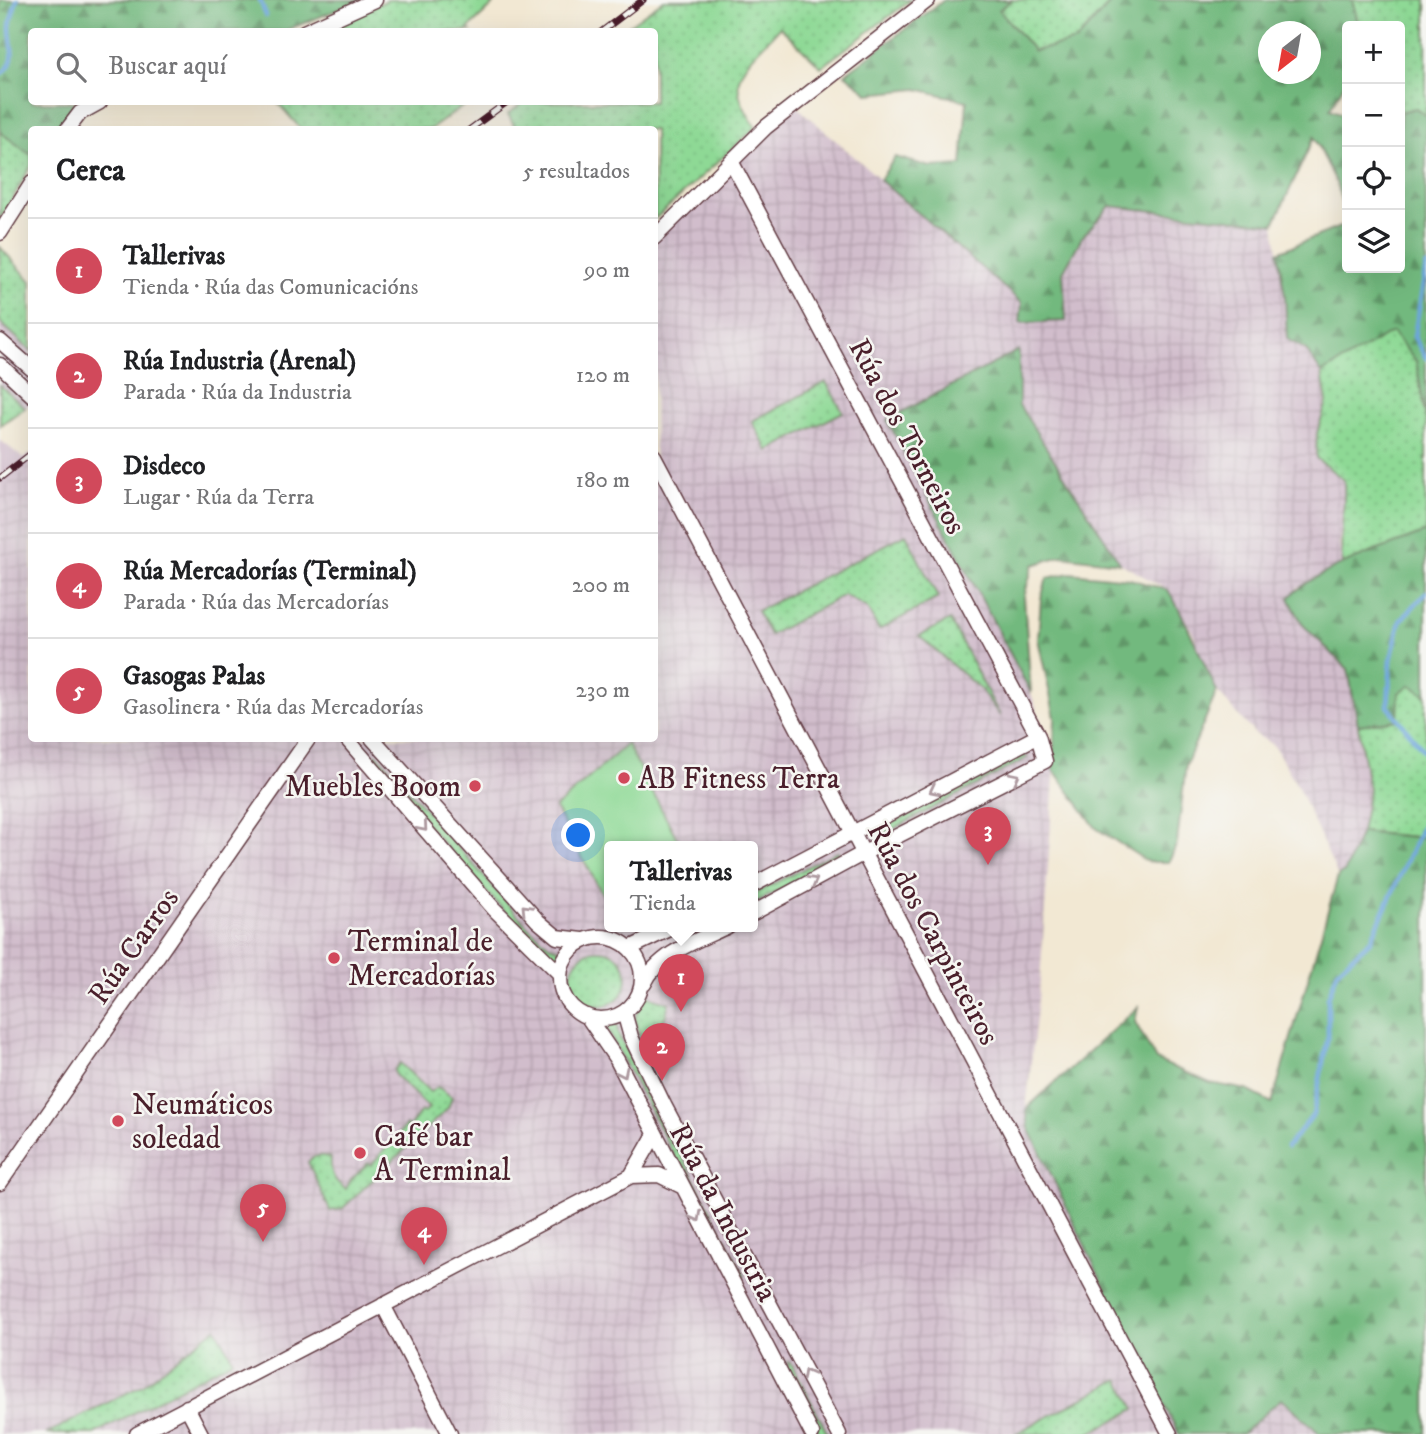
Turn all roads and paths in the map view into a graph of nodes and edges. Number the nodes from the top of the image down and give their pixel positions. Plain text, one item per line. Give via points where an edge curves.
1 (375, 0) edge
2 (928, 0) edge
3 (313, 28) edge
4 (95, 105) edge
5 (70, 126) edge
6 (731, 161) junction
7 (28, 189) edge
8 (0, 233) edge
9 (658, 234) edge
10 (0, 341) edge
11 (0, 365) edge
12 (28, 366) edge
13 (28, 391) edge
14 (658, 464) edge
15 (1038, 736) junction
16 (306, 742) edge
17 (349, 742) edge
18 (376, 742) edge
19 (851, 833) junction
20 (862, 854) junction
21 (758, 882) edge
22 (758, 910) edge
23 (663, 932) edge
24 (717, 932) edge
25 (583, 940) junction
26 (630, 948) junction
27 (560, 974) junction
28 (640, 991) junction
29 (624, 1012) junction
30 (587, 1016) junction
31 (654, 1136) junction
32 (631, 1176) junction
33 (0, 1183) edge
34 (681, 1186) junction
35 (758, 1281) junction
36 (737, 1292) junction
37 (383, 1306) junction
38 (793, 1348) junction
39 (772, 1358) junction
40 (187, 1408) junction
41 (136, 1434) edge
42 (201, 1434) edge
43 (450, 1434) edge
44 (812, 1434) edge
45 (839, 1434) edge
46 (1170, 1434) edge

1 - 3 street
2 - 6 street via 794,104
4 - 5 street
6 - 9 street
6 - 15 street, Rúa dos Torneiros
7 - 8 street
10 - 12 street
11 - 13 street
14 - 19 street, Rúa dos Carpinteiros
15 -> 19 street
20 -> 15 street, Rúa dos Torneiros via 1045,761
16 - 33 street, Rúa Carros
17 -> 27 street via 494,909
25 -> 18 street via 557,937 538,921
19 - 20 street, Rúa dos Carpinteiros
19 - 21 street
22 -> 20 street
20 - 46 street, Rúa dos Carpinteiros
23 - 26 street
24 - 28 street via 650,969
25 - 26 street via 607,937
25 - 27 street via 572,949
26 - 28 street via 642,968
27 - 30 street via 566,999
28 - 29 street
29 - 30 street via 613,1017
29 - 35 street, Rúa da Industria via 664,1105
30 -> 31 street, Rúa da Industria via 617,1060
31 - 32 street
31 - 34 street, Rúa da Industria
32 - 34 street via 659,1175
32 - 37 street
34 -> 36 street, Rúa da Industria
35 - 36 street
35 - 38 street, Rúa da Industria
36 - 39 street, Rúa da Industria
37 - 40 street
37 - 43 street
38 - 39 street
45 -> 38 street, Rúa da Industria
39 - 44 street, Rúa da Industria
40 - 41 street
40 - 42 street

